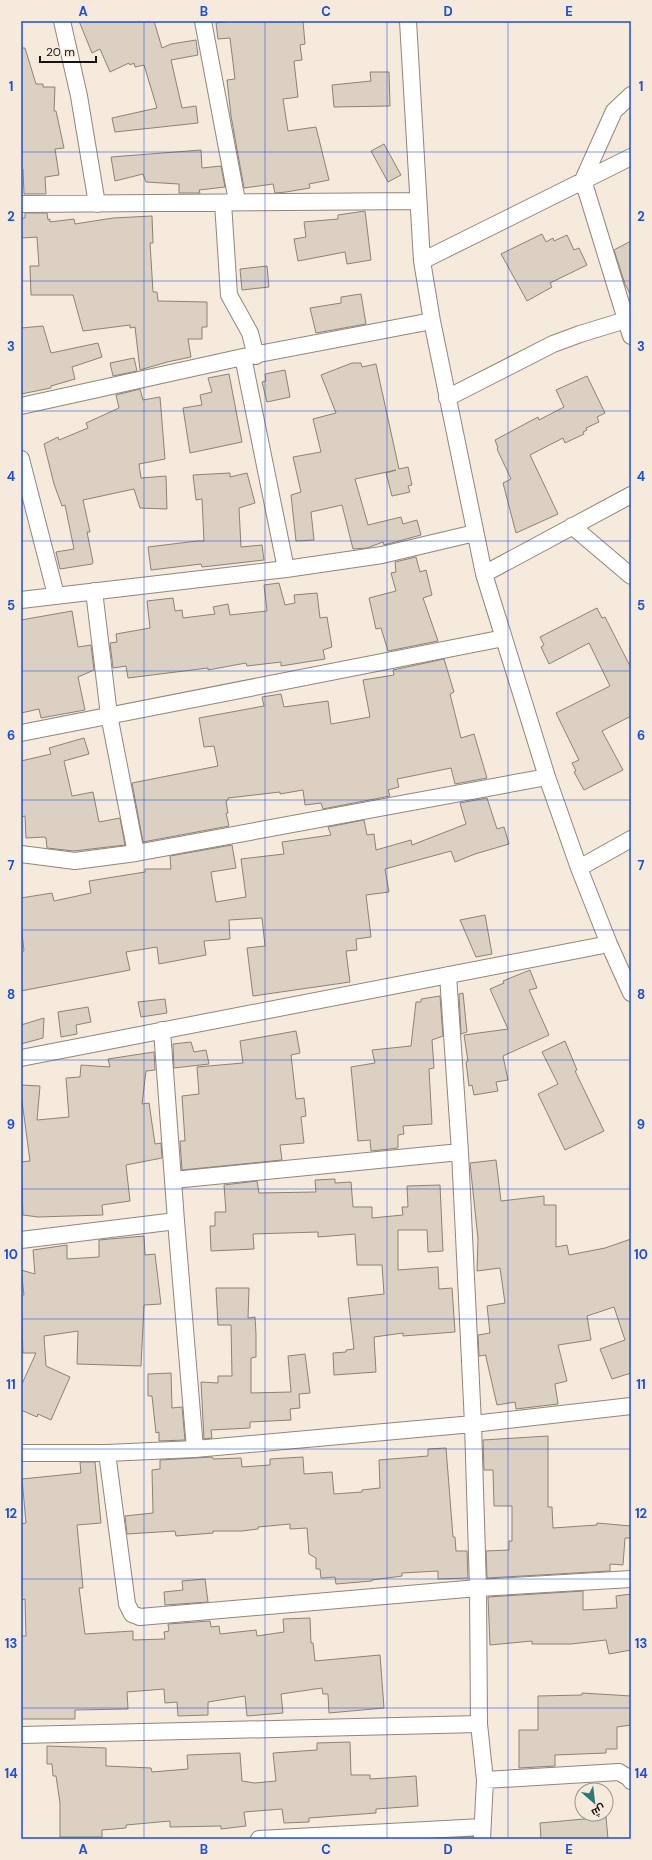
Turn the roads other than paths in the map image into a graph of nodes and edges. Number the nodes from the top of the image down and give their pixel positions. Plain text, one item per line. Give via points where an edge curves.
1 (62, 21) edge
2 (203, 21) edge
3 (408, 21) edge
4 (631, 95) edge
5 (631, 157) edge
6 (583, 180) junction
7 (418, 201) junction
8 (230, 202) junction
9 (21, 204) edge
10 (97, 204) junction
11 (422, 261) junction
12 (432, 320) junction
13 (626, 320) junction
14 (631, 336) edge
15 (250, 356) junction
16 (447, 398) junction
17 (21, 406) edge
18 (21, 459) edge
19 (631, 495) edge
20 (572, 526) junction
21 (475, 533) junction
22 (286, 569) junction
23 (484, 574) junction
24 (631, 576) edge
25 (94, 591) junction
26 (56, 595) junction
27 (21, 600) edge
28 (504, 638) junction
29 (109, 715) junction
30 (21, 733) edge
31 (547, 777) junction
32 (631, 839) edge
33 (136, 853) junction
34 (21, 854) edge
35 (579, 868) junction
36 (609, 944) junction
37 (448, 975) junction
38 (630, 989) edge
39 (162, 1030) junction
40 (21, 1058) edge
41 (460, 1152) junction
42 (173, 1180) junction
43 (176, 1221) junction
44 (21, 1240) edge
45 (631, 1406) edge
46 (473, 1424) junction
47 (195, 1449) junction
48 (21, 1453) edge
49 (107, 1453) junction
50 (631, 1579) edge
51 (478, 1588) junction
52 (479, 1724) junction
53 (21, 1735) edge
54 (485, 1780) junction
55 (631, 1781) edge
56 (482, 1833) edge
57 (260, 1839) edge

1 - 10 street via 79,96
2 - 8 street
3 - 7 street
4 - 6 street via 614,111
5 - 6 street
6 - 11 street
6 - 13 street
7 - 8 street
7 - 11 street
8 - 10 street
8 - 15 street via 229,295 250,333
9 - 10 street
11 - 12 street
12 - 15 street
12 - 16 street
13 - 14 street
13 - 16 street via 553,344
15 - 17 street
15 - 22 street
16 - 21 street
18 - 26 street
19 - 20 street
20 - 23 street
20 - 24 street
21 - 22 street via 382,555
21 - 23 street
22 - 25 street
23 - 28 street
25 - 26 street
25 - 29 street
26 - 27 street
28 - 29 street
28 - 31 street
29 - 30 street
29 - 33 street
31 - 33 street
31 - 35 street
32 - 35 street
33 - 34 street via 75,861
35 - 36 street
36 - 37 street
36 - 38 street
37 - 39 street
37 - 41 street
39 - 40 street
39 - 42 street
41 - 42 street
41 - 46 street
42 - 43 street
43 - 44 street
43 - 47 street
45 - 46 street
46 - 47 street
46 - 51 street
47 - 49 street
48 - 49 street
49 - 51 street via 127,1604 132,1614 140,1617
50 - 51 street
51 - 52 street
52 - 53 street
52 - 54 street
54 - 55 street via 619,1772
54 - 56 street
56 - 57 street

